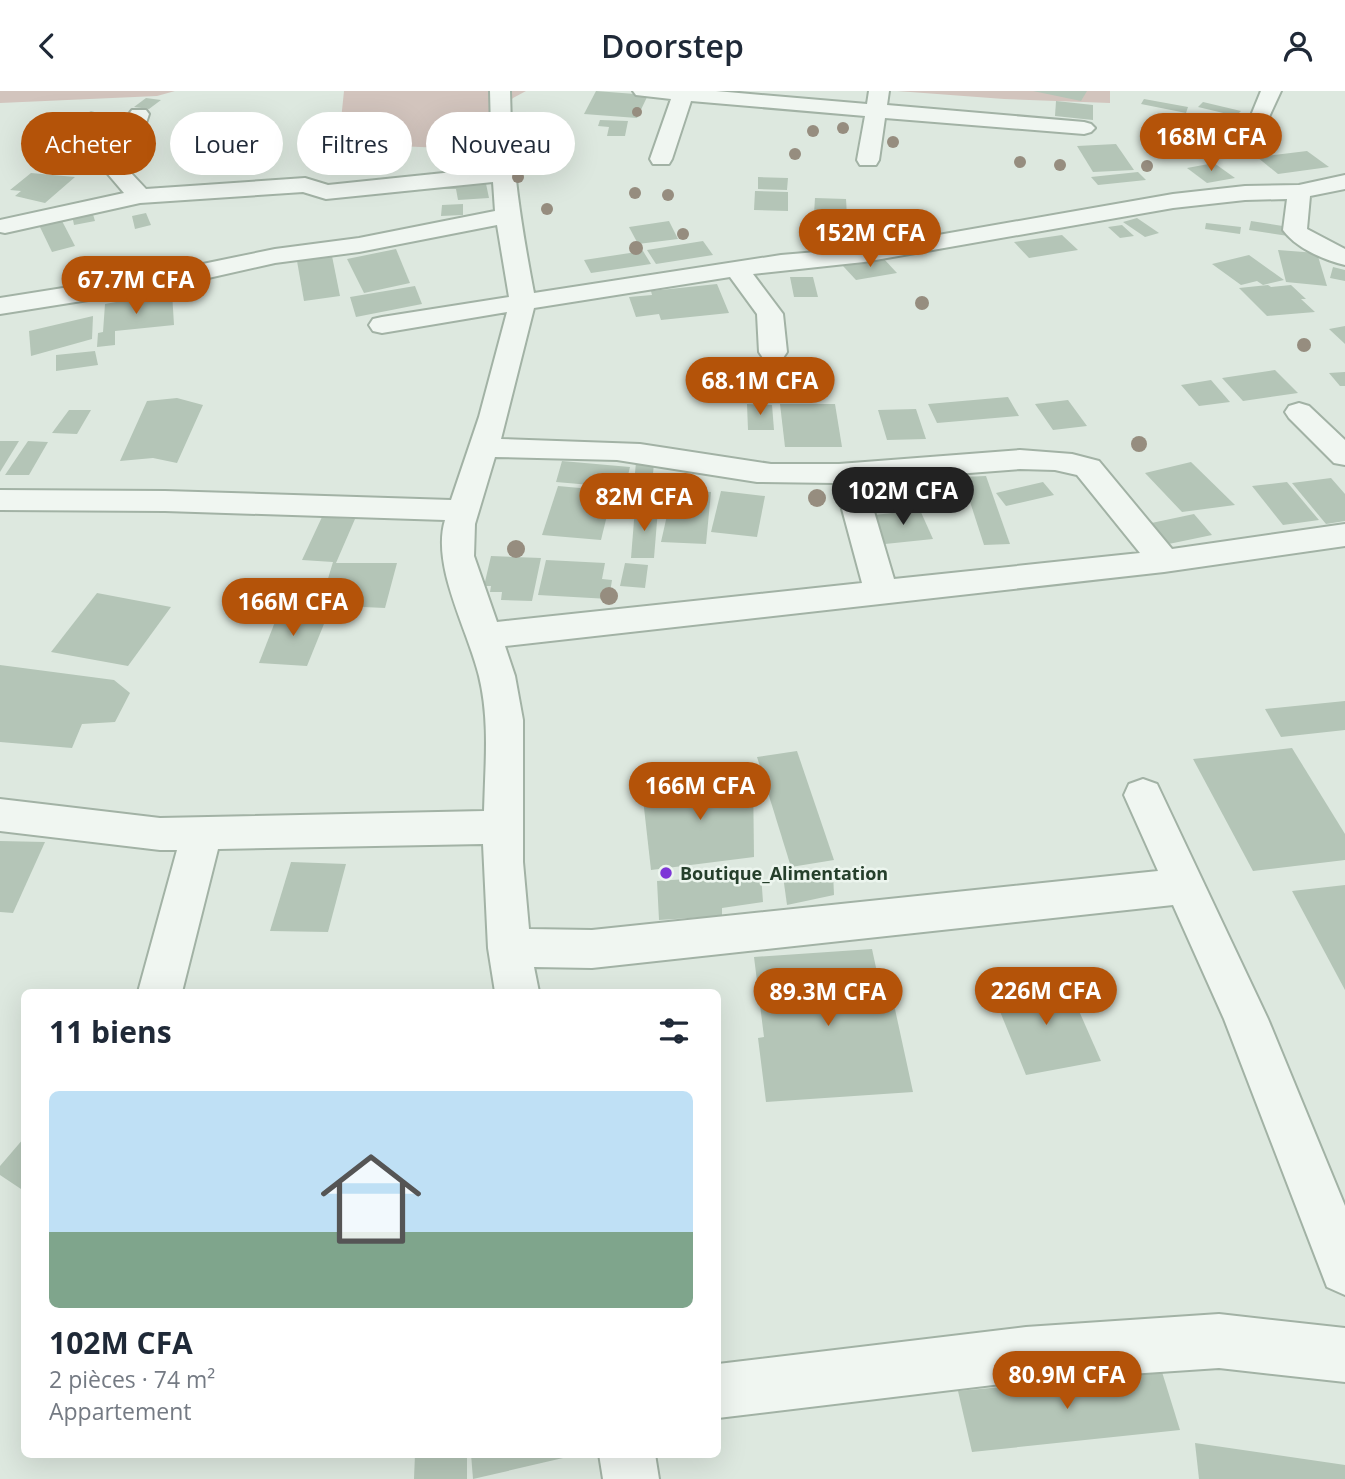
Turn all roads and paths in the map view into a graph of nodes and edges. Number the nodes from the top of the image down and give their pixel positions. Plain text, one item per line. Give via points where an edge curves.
1 (500, 91) edge
2 (643, 91) edge
3 (1271, 91) edge
4 (684, 93) edge
5 (877, 102) edge
6 (499, 112) edge
7 (1262, 113) dead end
8 (1084, 128) dead end
9 (661, 159) dead end
10 (868, 160) dead end
11 (120, 175) edge
12 (493, 175) edge
13 (503, 175) edge
14 (1345, 182) edge
15 (1299, 192) junction
16 (140, 196) junction
17 (506, 216) junction
18 (5, 226) dead end
19 (1345, 258) edge
20 (736, 269) junction
21 (523, 302) junction
22 (0, 306) edge
23 (382, 325) dead end
24 (773, 352) dead end
25 (1299, 412) dead end
26 (482, 448) junction
27 (1345, 456) edge
28 (848, 473) junction
29 (0, 500) edge
30 (464, 510) junction
31 (1345, 535) edge
32 (1164, 561) junction
33 (882, 594) junction
34 (485, 636) junction
35 (1143, 795) dead end
36 (0, 814) edge
37 (504, 827) junction
38 (202, 834) junction
39 (1184, 886) junction
40 (509, 948) junction
41 (161, 989) edge
42 (516, 989) edge
43 (1345, 1269) edge
44 (1345, 1355) edge
45 (721, 1391) edge
46 (628, 1458) edge
47 (631, 1479) edge

1 - 6 street
2 - 4 street
3 - 7 street
4 - 5 street
4 - 9 street
5 - 8 street
5 - 10 street
11 - 16 street
12 - 16 street via 326,192 305,185
13 - 17 street
14 - 15 street
15 - 19 street via 1295,230
15 - 20 street via 1173,201 864,255
16 - 18 street
17 - 21 street
17 - 22 street
20 - 21 street
20 - 24 street via 770,314
21 - 23 street
21 - 26 street
25 - 27 street
26 - 28 street via 650,454 771,474
26 - 30 street
28 - 32 street via 981,462 1072,462 1088,468
28 - 33 street
29 - 30 street
30 - 34 street via 458,556
31 - 32 street
32 - 33 street
33 - 34 street
34 - 37 street via 505,720
35 - 39 street
36 - 38 street via 160,834
37 - 38 street
37 - 40 street
38 - 41 street
39 - 40 street via 592,949
39 - 43 street via 1246,1019
40 - 42 street
44 - 45 street via 1219,1341 1026,1355
46 - 47 street

